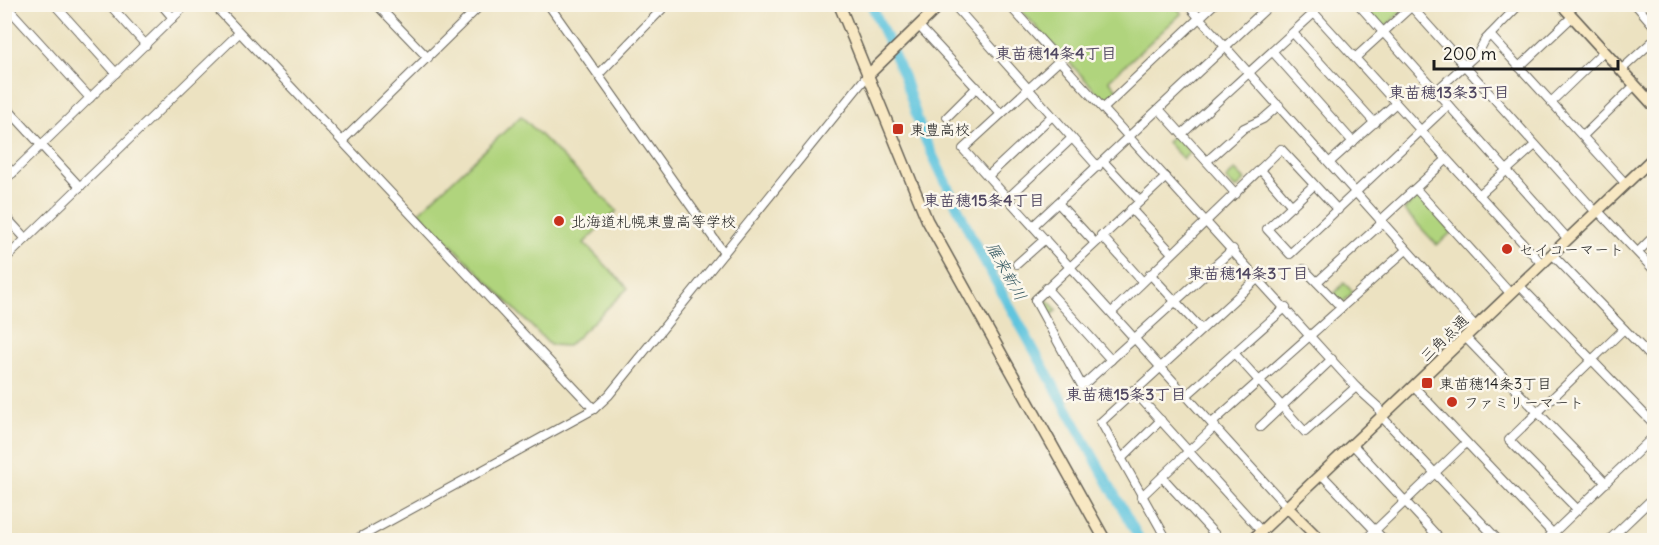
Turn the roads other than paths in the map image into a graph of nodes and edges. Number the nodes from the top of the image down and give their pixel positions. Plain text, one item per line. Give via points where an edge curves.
1 (54, 4) edge
2 (109, 4) edge
3 (161, 4) edge
4 (187, 4) edge
5 (213, 4) edge
6 (376, 4) edge
7 (482, 4) edge
8 (548, 4) edge
9 (667, 4) edge
10 (839, 4) edge
11 (941, 4) edge
12 (953, 4) edge
13 (1008, 4) edge
14 (1187, 4) edge
15 (1214, 4) edge
16 (1271, 4) edge
17 (1306, 4) edge
18 (1358, 4) edge
19 (1520, 4) edge
20 (1562, 4) edge
21 (1635, 4) edge
22 (1411, 5) edge
23 (10, 9) edge
24 (1314, 14) junction
25 (1572, 16) junction
26 (173, 18) junction
27 (1199, 18) junction
28 (919, 26) junction
29 (1654, 27) edge
30 (239, 33) junction
31 (1293, 33) junction
32 (1383, 33) junction
33 (1490, 35) junction
34 (1654, 40) edge
35 (146, 45) junction
36 (1226, 47) junction
37 (1604, 51) junction
38 (1273, 52) junction
39 (428, 58) junction
40 (1355, 58) junction
41 (1060, 60) junction
42 (1463, 65) junction
43 (1520, 67) junction
44 (1621, 70) junction
45 (116, 73) junction
46 (1249, 73) junction
47 (599, 74) junction
48 (867, 76) junction
49 (1635, 85) junction
50 (977, 87) junction
51 (1029, 89) junction
52 (1436, 91) junction
53 (90, 98) junction
54 (1552, 101) junction
55 (1395, 104) junction
56 (4, 105) edge
57 (1279, 105) junction
58 (1448, 105) junction
59 (1654, 106) edge
60 (1104, 108) junction
61 (1159, 110) junction
62 (1001, 114) junction
63 (1052, 116) junction
64 (947, 117) dead end
65 (1375, 123) junction
66 (1421, 131) junction
67 (1182, 134) junction
68 (1583, 136) junction
69 (1072, 138) junction
70 (1130, 138) junction
71 (342, 141) junction
72 (1353, 142) junction
73 (1535, 145) junction
74 (41, 146) junction
75 (1654, 157) edge
76 (1446, 160) junction
77 (1207, 161) junction
78 (1330, 162) junction
79 (4, 163) edge
80 (1101, 164) junction
81 (1260, 169) junction
82 (1507, 170) junction
83 (13, 173) junction
84 (988, 176) junction
85 (1166, 177) junction
86 (4, 181) edge
87 (1626, 183) junction
88 (1314, 184) junction
89 (80, 187) junction
90 (1416, 189) junction
91 (1355, 192) junction
92 (1236, 194) junction
93 (1479, 195) junction
94 (1008, 198) junction
95 (1140, 201) junction
96 (1058, 203) junction
97 (1292, 206) junction
98 (1131, 209) junction
99 (1338, 210) junction
100 (1597, 212) junction
101 (4, 215) edge
102 (1206, 220) junction
103 (1381, 222) junction
104 (1033, 226) junction
105 (1101, 235) junction
106 (1654, 236) edge
107 (26, 239) junction
108 (1045, 239) junction
109 (1568, 239) junction
110 (1094, 242) junction
111 (1233, 249) junction
112 (1406, 250) junction
113 (1638, 252) junction
114 (724, 253) junction
115 (1172, 253) junction
116 (1552, 254) junction
117 (4, 260) edge
118 (1017, 264) dead end
119 (1542, 264) junction
120 (1070, 266) junction
121 (1304, 269) dead end
122 (1654, 270) edge
123 (1150, 274) junction
124 (1258, 278) junction
125 (1143, 281) junction
126 (1317, 282) junction
127 (1046, 288) junction
128 (1515, 289) junction
129 (1176, 301) junction
130 (1286, 307) junction
131 (1342, 308) junction
132 (1112, 312) junction
133 (1477, 328) junction
134 (1201, 329) junction
135 (1624, 329) junction
136 (1309, 335) junction
137 (1135, 338) junction
138 (1466, 338) junction
139 (1234, 353) junction
140 (1332, 359) junction
141 (1111, 360) junction
142 (1592, 360) junction
143 (1654, 360) edge
144 (1160, 366) junction
145 (1261, 381) junction
146 (1356, 387) junction
147 (1414, 387) junction
148 (1133, 390) junction
149 (1187, 395) junction
150 (1281, 407) junction
151 (594, 409) junction
152 (1537, 412) junction
153 (1382, 417) junction
154 (1161, 420) junction
155 (1214, 424) junction
156 (1654, 424) edge
157 (1260, 427) dead end
158 (1654, 436) edge
159 (1466, 443) junction
160 (1353, 446) junction
161 (1189, 452) junction
162 (1121, 459) junction
163 (1434, 473) junction
164 (1322, 475) junction
165 (1162, 477) junction
166 (1606, 483) junction
167 (1142, 496) junction
168 (1654, 497) edge
169 (1405, 502) junction
170 (1287, 507) junction
171 (1578, 510) junction
172 (1375, 531) junction
173 (1262, 532) junction
174 (1556, 537) edge
175 (355, 540) edge
176 (1105, 540) edge
177 (1167, 540) edge
178 (1220, 540) edge
179 (1252, 540) edge
180 (1320, 540) edge
181 (1365, 540) edge
182 (1384, 540) edge
183 (1441, 540) edge
184 (1498, 540) edge
185 (1546, 540) edge
186 (1609, 540) edge

1 - 45 street
2 - 35 street
3 - 26 street
4 - 26 street
5 - 30 street
6 - 39 street
7 - 39 street
8 - 47 street
9 - 47 street
10 - 48 street
11 - 28 street
12 - 51 street
13 - 41 street
14 - 27 street
15 - 27 street
16 - 36 street
17 - 24 street
18 - 32 street
19 - 33 street
20 - 25 street
21 - 29 street
22 - 32 street
22 - 42 street
23 - 53 street
24 - 31 street
24 - 40 street
25 - 37 street
25 - 43 street
26 - 35 street
27 - 36 street
27 - 60 street
28 - 48 street
28 - 50 street
30 - 71 street
30 - 89 street
31 - 38 street
31 - 65 street
32 - 40 street
32 - 52 street
33 - 42 street via 1478,53
33 - 43 street
34 - 44 street
35 - 45 street
36 - 46 street
36 - 61 street
37 - 44 street
37 - 54 street
38 - 46 street
38 - 72 street
39 - 71 street
40 - 55 street
41 - 51 street
41 - 60 street
42 - 52 street
42 - 73 street
43 - 54 street
44 - 49 street
45 - 53 street
46 - 57 street
46 - 67 street
47 - 114 street
48 - 114 street
48 - 176 street via 927,220
49 - 59 street
49 - 68 street
50 - 62 street
50 - 64 street
51 - 62 street
51 - 63 street
52 - 58 street
53 - 74 street
54 - 68 street
55 - 65 street
55 - 66 street
56 - 74 street
57 - 77 street via 1263,120 1244,128
57 - 78 street
58 - 66 street
58 - 82 street
60 - 70 street
61 - 67 street
61 - 70 street
62 - 84 street via 963,149
63 - 69 street
63 - 84 street
65 - 72 street
66 - 76 street
66 - 91 street
67 - 77 street
68 - 87 street
69 - 80 street
69 - 94 street
70 - 80 street
70 - 85 street
71 - 151 street
72 - 78 street
73 - 82 street
73 - 100 street
74 - 83 street
74 - 89 street
75 - 87 street, 三角点通
76 - 90 street
76 - 93 street
77 - 92 street
78 - 91 street
79 - 83 street
80 - 95 street
80 - 96 street
81 - 88 street via 1281,149
81 - 92 street
81 - 97 street
82 - 93 street
82 - 109 street
83 - 86 street
84 - 94 street
85 - 95 street
85 - 102 street
87 - 100 street, 三角点通
88 - 97 street
88 - 99 street
89 - 107 street
90 - 103 street
90 - 128 street
91 - 99 street
91 - 103 street
92 - 102 street
93 - 119 street
94 - 104 street
95 - 98 street
96 - 104 street
96 - 110 street
97 - 99 street via 1267,228 1290,254
98 - 105 street
98 - 115 street
100 - 109 street, 三角点通
100 - 113 street
101 - 107 street
102 - 111 street
102 - 115 street
103 - 112 street
103 - 126 street
104 - 108 street
105 - 110 street
105 - 125 street
106 - 113 street
107 - 117 street
108 - 118 street
108 - 120 street
109 - 116 street, 三角点通
110 - 120 street
111 - 124 street
111 - 129 street
112 - 131 street
112 - 133 street
113 - 122 street
114 - 151 street
115 - 123 street
116 - 119 street, 三角点通
116 - 135 street
119 - 128 street, 三角点通
120 - 127 street
120 - 132 street
121 - 126 street
123 - 125 street
123 - 129 street
124 - 130 street
124 - 134 street
125 - 132 street
126 - 131 street
127 - 141 street
127 - 141 street via 1035,300 1082,386
128 - 133 street, 三角点通
128 - 142 street
129 - 134 street
129 - 137 street
130 - 136 street
130 - 139 street
131 - 136 street
132 - 137 street
133 - 138 street, 三角点通
134 - 144 street
135 - 142 street
135 - 143 street
136 - 140 street
136 - 145 street
137 - 141 street
137 - 144 street
138 - 147 street, 三角点通
138 - 152 street
139 - 145 street
139 - 149 street
140 - 146 street
140 - 150 street
142 - 152 street
142 - 156 street
144 - 148 street
144 - 149 street
145 - 150 street
145 - 155 street
146 - 150 street via 1305,432
146 - 153 street via 1378,407
147 - 153 street, 三角点通
147 - 159 street
148 - 154 street
148 - 162 street via 1101,422
149 - 155 street
150 - 157 street
151 - 175 street
152 - 166 street
152 - 171 street via 1509,440
153 - 160 street, 三角点通
153 - 163 street
154 - 161 street
154 - 162 street
155 - 161 street
155 - 170 street
158 - 166 street
159 - 163 street
159 - 174 street
160 - 164 street, 三角点通
160 - 169 street
161 - 165 street
161 - 173 street
162 - 167 street
163 - 169 street
163 - 184 street
164 - 170 street, 三角点通
164 - 172 street
165 - 167 street
165 - 178 street
166 - 171 street
167 - 177 street
168 - 186 street
169 - 172 street
169 - 183 street
170 - 173 street, 三角点通
170 - 180 street
171 - 174 street
172 - 181 street
172 - 182 street
173 - 179 street, 三角点通
174 - 185 street

